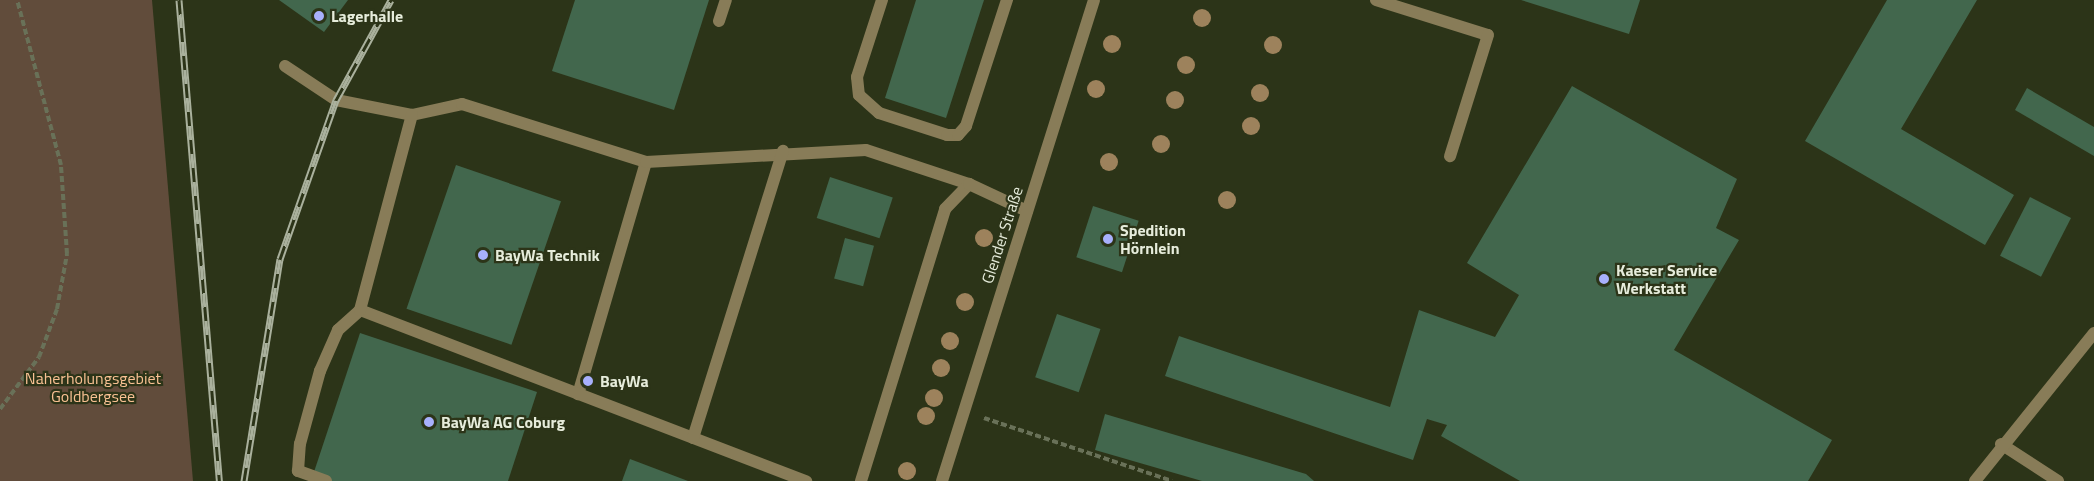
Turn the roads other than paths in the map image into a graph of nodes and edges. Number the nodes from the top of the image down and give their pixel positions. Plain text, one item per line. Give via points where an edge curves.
1 (726, 0) edge
2 (882, 0) edge
3 (1007, 0) edge
4 (1094, 0) edge
5 (1376, 0) edge
6 (720, 21) dead end
7 (285, 66) dead end
8 (412, 115) junction
9 (783, 151) junction
10 (1450, 156) dead end
11 (646, 162) junction
12 (969, 184) junction
13 (1027, 211) junction
14 (360, 310) junction
15 (2094, 333) edge
16 (578, 394) junction
17 (693, 438) junction
18 (2001, 444) junction
19 (326, 481) edge
20 (806, 481) edge
21 (861, 481) edge
22 (942, 481) edge
23 (1976, 481) edge
24 (2058, 481) edge

1 - 6 street
2 - 3 street via 857,77 859,95 879,113 958,135 966,126
4 - 13 street, Glender Straße
5 - 10 street via 1488,35
7 - 8 street via 336,100
8 - 11 street via 462,104
8 - 14 street
9 - 11 street
9 - 12 street via 866,150
9 - 17 street
11 - 16 street
12 - 13 street
12 - 21 street via 945,209
13 - 22 street, Glender Straße
14 - 16 street
14 - 19 street via 339,330 325,361 300,444 298,471
15 - 18 street
16 - 17 street
17 - 20 street
18 - 23 street
18 - 24 street

